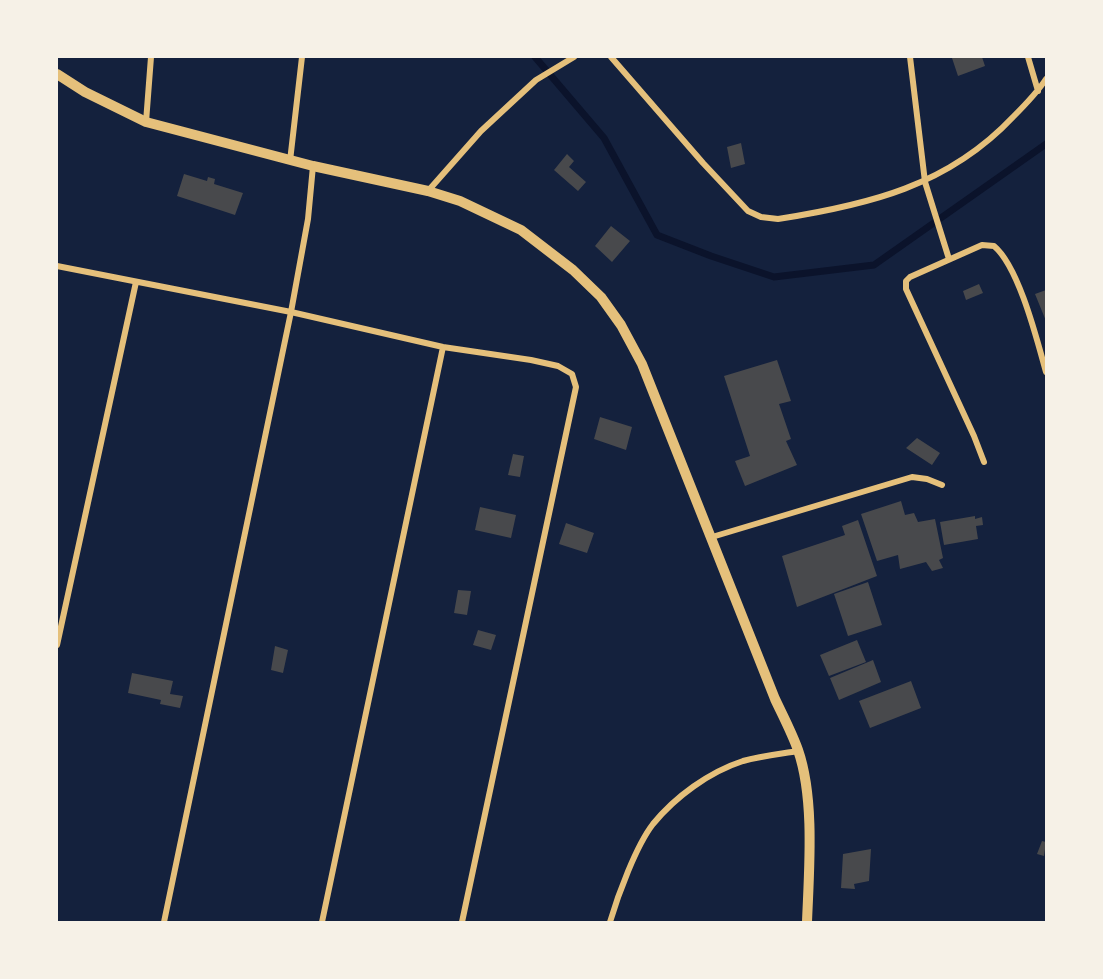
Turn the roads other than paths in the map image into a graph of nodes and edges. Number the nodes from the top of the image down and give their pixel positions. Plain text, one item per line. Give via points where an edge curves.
1 (151, 57) edge
2 (303, 57) edge
3 (574, 57) edge
4 (611, 57) edge
5 (910, 57) edge
6 (1028, 57) edge
7 (57, 74) edge
8 (1046, 79) edge
9 (1038, 91) junction
10 (146, 122) junction
11 (290, 161) junction
12 (313, 166) junction
13 (926, 182) junction
14 (428, 191) junction
15 (949, 260) junction
16 (57, 266) edge
17 (136, 282) junction
18 (291, 312) junction
19 (443, 347) junction
20 (1046, 372) edge
21 (984, 462) dead end
22 (942, 485) dead end
23 (712, 537) junction
24 (57, 645) edge
25 (798, 751) junction
26 (164, 922) edge
27 (322, 922) edge
28 (462, 922) edge
29 (610, 922) edge
30 (807, 922) edge

1 - 10 street
2 - 11 street
3 - 14 street via 536,80 481,131
4 - 13 street via 748,211 761,217 778,219 844,207
5 - 13 street
6 - 9 street
7 - 10 street
8 - 9 street
9 - 13 street via 981,147
10 - 11 street
11 - 12 street
12 - 14 street
12 - 18 street
13 - 15 street
14 - 23 street via 460,201 522,230 600,297 642,364
15 - 20 street via 982,245 998,249 1015,279
15 - 21 street via 910,276 905,284
16 - 17 street
17 - 18 street
17 - 24 street
18 - 19 street
18 - 26 street
19 - 27 street
19 - 28 street via 558,366 572,374 576,387
22 - 23 street via 912,477
23 - 25 street
25 - 29 street via 744,761 720,771 675,801 652,826 632,863
25 - 30 street via 808,815

